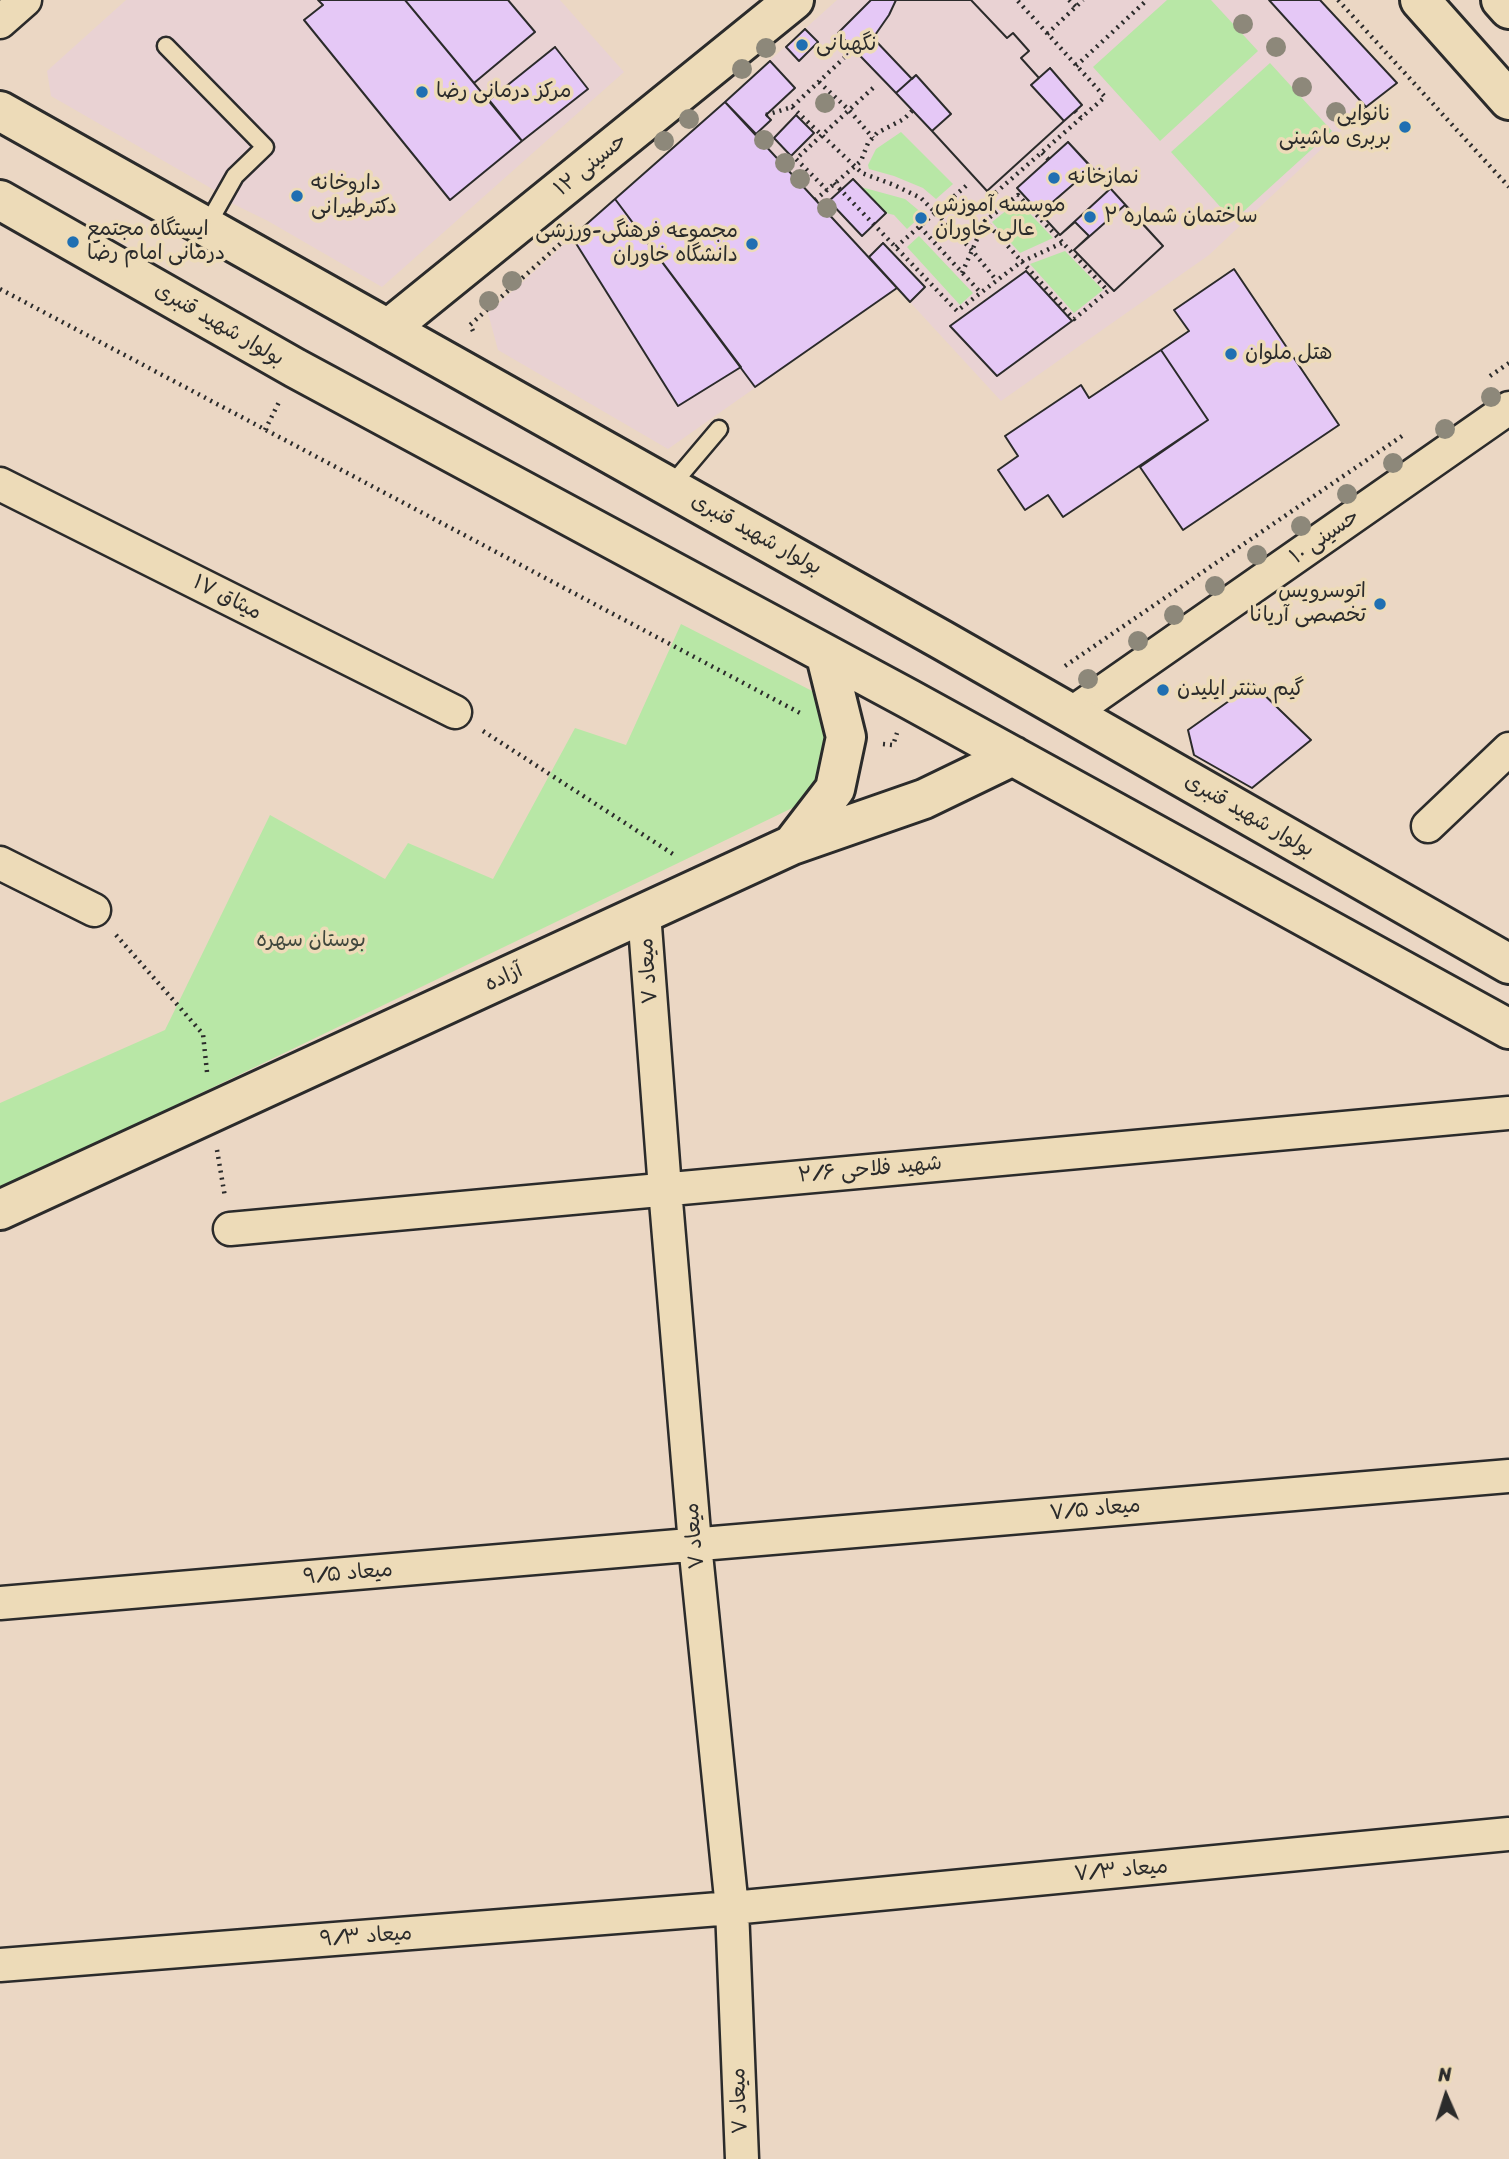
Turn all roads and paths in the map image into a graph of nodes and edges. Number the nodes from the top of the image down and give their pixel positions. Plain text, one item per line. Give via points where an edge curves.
1 (25, 0) edge
2 (794, 0) edge
3 (1017, 0) edge
4 (1069, 0) edge
5 (1083, 0) edge
6 (1147, 0) edge
7 (1338, 0) edge
8 (1420, 0) edge
9 (1501, 0) edge
10 (1076, 7) junction
11 (1509, 9) edge
12 (0, 22) edge
13 (1046, 34) junction
14 (166, 47) dead end
15 (844, 58) dead end
16 (1076, 66) junction
17 (819, 82) junction
18 (873, 88) dead end
19 (1509, 100) edge
20 (792, 107) junction
21 (1366, 107) dead end
22 (849, 110) junction
23 (0, 111) edge
24 (912, 111) dead end
25 (1075, 111) dead end
26 (766, 114) dead end
27 (1081, 118) junction
28 (1353, 119) dead end
29 (821, 135) junction
30 (873, 138) junction
31 (1042, 153) junction
32 (1049, 160) dead end
33 (854, 166) junction
34 (834, 183) junction
35 (967, 185) dead end
36 (1509, 187) edge
37 (827, 190) junction
38 (0, 200) edge
39 (816, 200) dead end
40 (985, 202) dead end
41 (989, 209) dead end
42 (936, 212) junction
43 (992, 215) junction
44 (985, 221) junction
45 (920, 227) junction
46 (212, 230) junction
47 (1062, 243) junction
48 (896, 247) junction
49 (971, 249) junction
50 (1021, 262) junction
51 (962, 273) junction
52 (997, 281) junction
53 (0, 289) edge
54 (981, 293) junction
55 (388, 329) junction
56 (1509, 363) edge
57 (1486, 379) dead end
58 (1509, 408) edge
59 (719, 429) dead end
60 (1406, 433) dead end
61 (0, 484) edge
62 (668, 486) junction
63 (826, 656) junction
64 (1062, 668) dead end
65 (455, 712) joint
66 (1072, 713) junction
67 (846, 737) junction
68 (893, 745) dead end
69 (1509, 749) edge
70 (1013, 756) junction
71 (1428, 826) dead end
72 (792, 845) junction
73 (0, 863) edge
74 (715, 881) junction
75 (94, 910) joint
76 (644, 913) junction
77 (1509, 964) edge
78 (1509, 1029) edge
79 (211, 1113) junction
80 (1509, 1113) edge
81 (665, 1189) junction
82 (0, 1210) edge
83 (230, 1228) joint
84 (1504, 1478) edge
85 (695, 1544) junction
86 (0, 1604) edge
87 (1509, 1835) edge
88 (732, 1909) junction
89 (0, 1965) edge
90 (742, 2159) edge

1 - 12 street
2 - 55 main road, حسینی ۱۲
3 - 13 path
4 - 10 path
5 - 10 path
6 - 16 path
7 - 36 path
8 - 19 main road
9 - 11 main road
10 - 13 path
13 - 16 path
14 - 46 lane via 265,147 235,176 209,222
15 - 17 path
16 - 27 path via 1104,97
17 - 20 path
17 - 22 path
18 - 22 path
20 - 26 path
20 - 29 path
21 - 28 path
22 - 29 path
22 - 30 path
23 - 46 main road, بولوار شهید قنبری
24 - 30 path
25 - 27 path
27 - 31 path
29 - 33 path
29 - 37 path via 796,159
30 - 33 path
31 - 32 path
31 - 40 path
33 - 34 path
33 - 42 path via 920,198
34 - 37 path
34 - 48 path
35 - 42 path
37 - 39 path
38 - 63 main road, بولوار شهید قنبری via 296,368
41 - 43 path
42 - 45 path
42 - 49 path
43 - 44 path
43 - 47 path via 1018,195
44 - 49 path
44 - 50 path
45 - 48 path
45 - 51 path
46 - 55 main road, بولوار شهید قنبری
47 - 50 path
47 - 50 path via 1108,291 1074,318
48 - 54 path via 957,311
49 - 51 path
49 - 52 path
50 - 52 path
51 - 54 path
52 - 54 path
53 - 67 path
55 - 62 main road, بولوار شهید قنبری
56 - 57 path
58 - 66 street, حسینی ۱۰
59 - 62 lane
60 - 64 path
61 - 65 street, میثاق ۱۷
62 - 66 main road, بولوار شهید قنبری
63 - 67 main road
63 - 70 main road, بولوار شهید قنبری
65 - 74 path
66 - 77 main road, بولوار شهید قنبری
67 - 68 path
67 - 72 main road via 835,789
69 - 71 street
70 - 72 main road, آزاده via 924,799
70 - 78 main road, بولوار شهید قنبری
72 - 74 main road, آزاده
73 - 75 street
74 - 76 main road, آزاده
75 - 79 path via 203,1034
76 - 79 main road, آزاده
76 - 81 street, میعاد ۷
79 - 82 main road, آزاده
79 - 83 path
80 - 81 street, شهید فلاحی ۲/۶
81 - 83 street, شهید فلاحی ۲/۶
81 - 85 street, میعاد ۷
84 - 85 street, میعاد ۷/۵
85 - 86 street, میعاد ۹/۵
85 - 88 street, میعاد ۷
87 - 88 street, میعاد ۷/۳
88 - 89 street, میعاد ۹/۳
88 - 90 street, میعاد ۷

